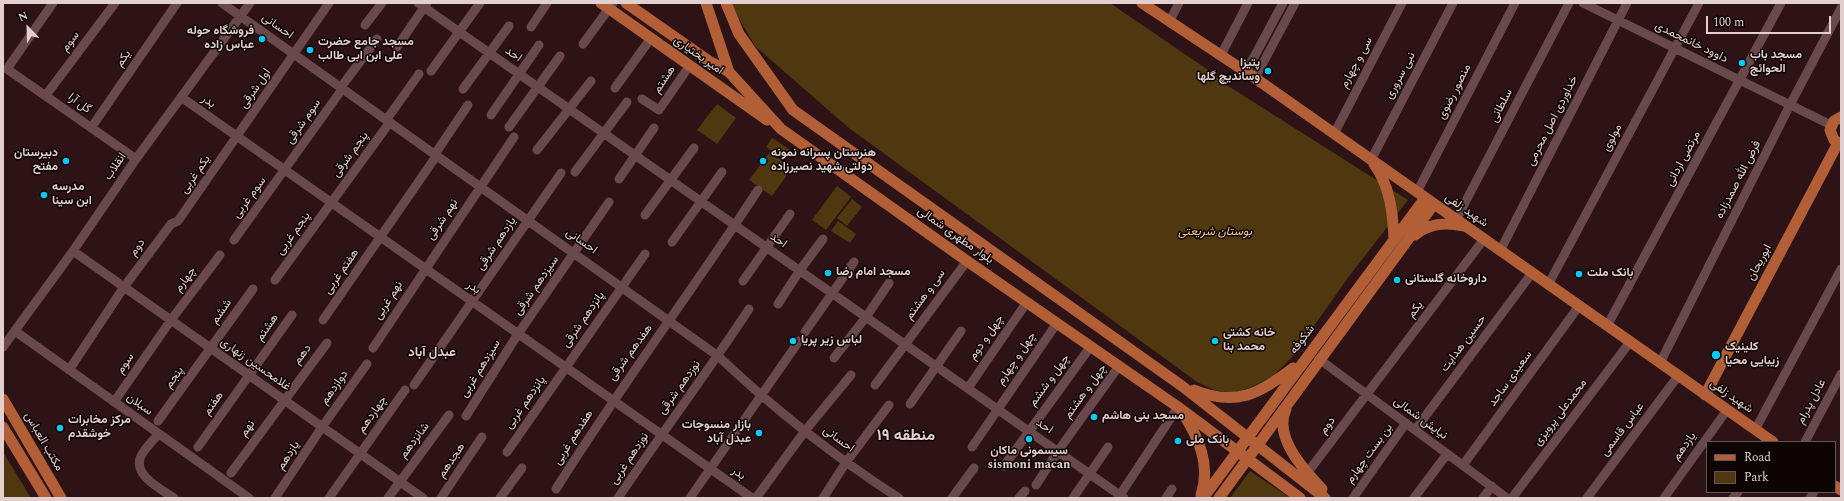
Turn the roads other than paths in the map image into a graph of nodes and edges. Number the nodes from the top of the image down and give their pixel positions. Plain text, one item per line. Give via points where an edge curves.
1 (53, 3) edge
2 (115, 3) edge
3 (177, 3) edge
4 (222, 3) edge
5 (250, 3) edge
6 (329, 3) edge
7 (382, 3) edge
8 (480, 3) edge
9 (548, 3) edge
10 (626, 3) edge
11 (706, 3) edge
12 (726, 3) edge
13 (1142, 3) edge
14 (1179, 3) edge
15 (1248, 3) edge
16 (1283, 3) edge
17 (1295, 3) edge
18 (1402, 3) edge
19 (1453, 3) edge
20 (1514, 3) edge
21 (1569, 3) edge
22 (1583, 3) edge
23 (1628, 3) edge
24 (1699, 3) edge
25 (1782, 3) edge
26 (423, 4) edge
27 (608, 5) edge
28 (1841, 8) edge
29 (241, 16) junction
30 (1618, 20) junction
31 (1169, 22) junction
32 (365, 25) dead end
33 (509, 26) dead end
34 (531, 27) dead end
35 (460, 32) junction
36 (651, 38) junction
37 (377, 39) dead end
38 (583, 44) dead end
39 (538, 45) dead end
40 (397, 47) dead end
41 (1675, 48) junction
42 (489, 52) junction
43 (294, 54) junction
44 (560, 56) dead end
45 (1221, 56) junction
46 (690, 65) junction
47 (431, 71) dead end
48 (729, 72) junction
49 (518, 73) junction
50 (419, 74) dead end
51 (1251, 75) junction
52 (1740, 80) junction
53 (591, 81) dead end
54 (538, 87) junction
55 (342, 88) junction
56 (615, 88) dead end
57 (463, 89) dead end
58 (46, 95) junction
59 (181, 97) junction
60 (642, 99) dead end
61 (627, 102) dead end
62 (1790, 104) junction
63 (468, 105) dead end
64 (569, 109) junction
65 (491, 115) dead end
66 (1841, 117) edge
67 (388, 121) junction
68 (1832, 125) junction
69 (509, 127) dead end
70 (91, 128) junction
71 (654, 128) dead end
72 (781, 129) junction
73 (603, 133) junction
74 (1334, 134) junction
75 (237, 137) junction
76 (514, 137) dead end
77 (1839, 144) edge
78 (694, 148) dead end
79 (537, 150) dead end
80 (436, 154) junction
81 (634, 154) junction
82 (136, 159) junction
83 (1371, 160) junction
84 (284, 170) junction
85 (575, 172) dead end
86 (722, 172) dead end
87 (561, 173) dead end
88 (619, 179) dead end
89 (671, 180) junction
90 (480, 186) junction
91 (758, 190) dead end
92 (1425, 198) junction
93 (701, 201) junction
94 (609, 202) dead end
95 (331, 203) junction
96 (790, 214) dead end
97 (645, 215) dead end
98 (528, 219) junction
99 (1461, 223) junction
100 (171, 224) joint
101 (735, 225) junction
102 (380, 237) junction
103 (823, 239) dead end
104 (1484, 239) junction
105 (234, 240) dead end
106 (672, 242) dead end
107 (1399, 242) junction
108 (766, 247) junction
109 (73, 251) junction
110 (1500, 251) junction
111 (575, 253) junction
112 (645, 254) dead end
113 (220, 255) dead end
114 (967, 261) junction
115 (854, 262) dead end
116 (425, 268) junction
117 (1841, 269) edge
118 (800, 270) junction
119 (1532, 273) junction
120 (276, 280) dead end
121 (743, 281) dead end
122 (889, 283) dead end
123 (1548, 285) junction
124 (622, 286) junction
125 (124, 287) junction
126 (253, 289) dead end
127 (831, 292) junction
128 (472, 302) junction
129 (1027, 302) junction
130 (778, 304) dead end
131 (1579, 306) junction
132 (749, 309) dead end
133 (292, 315) dead end
134 (866, 317) junction
135 (171, 320) junction
136 (323, 320) dead end
137 (670, 320) junction
138 (1057, 323) junction
139 (1607, 326) junction
140 (15, 331) junction
141 (961, 331) dead end
142 (805, 332) dead end
143 (518, 334) junction
144 (799, 341) dead end
145 (1630, 342) junction
146 (327, 343) dead end
147 (905, 344) junction
148 (1091, 346) junction
149 (3, 347) edge
150 (373, 348) dead end
151 (211, 349) junction
152 (718, 356) junction
153 (834, 358) dead end
154 (1319, 359) junction
155 (1304, 361) junction
156 (1660, 363) junction
157 (367, 364) dead end
158 (936, 366) junction
159 (1119, 366) junction
160 (566, 367) junction
161 (69, 370) junction
162 (1841, 374) edge
163 (249, 375) junction
164 (851, 375) dead end
165 (1678, 376) junction
166 (414, 385) dead end
167 (875, 385) dead end
168 (1182, 386) junction
169 (968, 388) junction
170 (405, 390) dead end
171 (1295, 391) junction
172 (1367, 394) junction
173 (1705, 395) junction
174 (761, 397) junction
175 (3, 399) edge
176 (284, 400) junction
177 (612, 400) junction
178 (114, 402) junction
179 (910, 404) dead end
180 (889, 405) dead end
181 (1178, 407) junction
182 (998, 409) junction
183 (1726, 410) junction
184 (449, 415) dead end
185 (466, 416) dead end
186 (158, 421) dead end
187 (1406, 423) junction
188 (3, 427) edge
189 (322, 427) junction
190 (1028, 430) junction
191 (1415, 430) junction
192 (1756, 430) junction
193 (805, 431) junction
194 (159, 434) junction
195 (661, 434) junction
196 (482, 437) dead end
197 (1248, 437) junction
198 (1771, 441) edge
199 (1806, 441) edge
200 (1257, 444) junction
201 (198, 447) dead end
202 (1108, 447) dead end
203 (972, 448) dead end
204 (1237, 451) junction
205 (506, 452) dead end
206 (1058, 452) junction
207 (360, 454) junction
208 (1448, 454) junction
209 (1247, 458) junction
210 (847, 461) junction
211 (1463, 465) junction
212 (1004, 466) dead end
213 (522, 468) dead end
214 (974, 468) dead end
215 (710, 469) junction
216 (1308, 472) junction
217 (231, 473) dead end
218 (1090, 474) junction
219 (399, 481) junction
220 (1036, 485) dead end
221 (1492, 486) junction
222 (556, 489) dead end
223 (1172, 489) dead end
224 (886, 495) edge
225 (1121, 497) edge
226 (46, 498) edge
227 (61, 498) edge
228 (174, 498) edge
229 (249, 498) edge
230 (275, 498) edge
231 (329, 498) edge
232 (388, 498) edge
233 (423, 498) edge
234 (442, 498) edge
235 (500, 498) edge
236 (618, 498) edge
237 (690, 498) edge
238 (752, 498) edge
239 (756, 498) edge
240 (823, 498) edge
241 (899, 498) edge
242 (952, 498) edge
243 (1073, 498) edge
244 (1166, 498) edge
245 (1200, 498) edge
246 (1203, 498) edge
247 (1219, 498) edge
248 (1300, 498) edge
249 (1325, 498) edge
250 (1330, 498) edge
251 (1352, 498) edge
252 (1414, 498) edge
253 (1483, 498) edge
254 (1507, 498) edge
255 (1512, 498) edge
256 (1587, 498) edge
257 (1664, 498) edge

1 - 58 street, گل آرا via 7,69
2 - 58 street, سوم
3 - 70 street, یکم
4 - 29 street, احسانی
5 - 29 street, انقلاب
6 - 43 street
7 - 32 street
8 - 35 street
9 - 34 street
10 - 48 main road, امیر بختیاری
11 - 48 main road, بلوار مطهری شمالی
12 - 168 main road, بلوار مطهری شمالی via 739,34 793,110
13 - 31 main road, شهید زلفی
14 - 31 street
15 - 45 street
16 - 51 street
17 - 51 street
18 - 74 street, سی و چهارم
19 - 83 street, نبی سروری
20 - 92 street, منصور رضوی
21 - 99 street, سلطانی
22 - 30 street, داوود خانمحمدی
23 - 30 street, خداوردی اصل محرمی
24 - 41 street, مولوی
25 - 52 street, مرتضی اردانی
26 - 35 street, احد
26 - 40 street
27 - 36 main road, امیر بختیاری
27 - 38 street
28 - 62 street, فرض الله صمدزاده
29 - 43 street, احسانی
29 - 59 street, انقلاب
30 - 41 street, داوود خانمحمدی
30 - 110 street, خداوردی اصل محرمی
31 - 45 main road, شهید زلفی
33 - 42 street
35 - 42 street, احد
35 - 47 street
36 - 46 main road, امیر بختیاری
36 - 56 street
37 - 55 street
39 - 49 street
41 - 52 street, داوود خانمحمدی
41 - 123 street, مولوی
42 - 49 street, احد
42 - 57 street
43 - 55 street, احسانی
43 - 75 street, اول شرقی
44 - 54 street
45 - 51 main road, شهید زلفی
46 - 60 street, هشتم via 659,110
46 - 72 main road, امیر بختیاری
48 - 72 main road, بلوار مطهری شمالی
49 - 54 street, احد
49 - 65 street
50 - 67 street
51 - 74 main road, شهید زلفی
52 - 62 street, داوود خانمحمدی
52 - 139 street, مرتضی اردانی
53 - 64 street
54 - 64 street, احد
54 - 69 street
55 - 67 street, احسانی
55 - 84 street, سوم شرقی
58 - 70 street, گل آرا
59 - 75 street, بدر
59 - 82 street, انقلاب
61 - 73 street
62 - 68 street, داوود خانمحمدی
62 - 156 street, فرض الله صمدزاده
63 - 80 street
64 - 73 street, احد
64 - 79 street
66 - 68 main road
67 - 80 street, احسانی
67 - 95 street, پنجم شرقی
68 - 77 main road via 1831,135
70 - 82 street, گل آرا
71 - 81 street
72 - 114 main road, بلوار مطهری شمالی
73 - 81 street, احد
73 - 85 street
74 - 83 main road, شهید زلفی
75 - 84 street, بدر
75 - 100 street, یکم غربی via 178,221
76 - 90 street
77 - 173 main road, ابوریحان
78 - 89 street
80 - 90 street, احسانی
80 - 102 street, هفتم غربی
81 - 88 street
81 - 89 street, احد
82 - 109 street, انقلاب
83 - 92 main road, شهید زلفی
83 - 107 main road via 1388,191
84 - 95 street, بدر
84 - 105 street, سوم غربی
86 - 93 street
87 - 98 street
89 - 93 street, احد
89 - 97 street
90 - 98 street, احسانی
90 - 116 street, نهم شرقی
91 - 101 street
92 - 99 main road, شهید زلفی
92 - 107 main road, شکوفه
93 - 101 street, احد
93 - 106 street
94 - 111 street
95 - 102 street, بدر
95 - 120 street, پنجم غربی
96 - 108 street
98 - 111 street, احسانی
98 - 128 street, یازدهم شرقی
99 - 104 main road, شهید زلفی
99 - 107 main road via 1431,225
100 - 125 street, دوم
101 - 108 street, احد
101 - 137 street
102 - 116 street, بدر
102 - 136 street, هفتم غربی
103 - 118 street
104 - 110 main road, شهید زلفی
104 - 172 street, یکم
107 - 154 main road, شکوفه
107 - 155 main road, شکوفه
108 - 118 street, احد
108 - 121 street
109 - 125 street, غلامحسین زنهاری
109 - 140 street, انقلاب
110 - 119 main road, شهید زلفی
111 - 124 street, احسانی
111 - 143 street, سیزدهم شرقی
112 - 124 street
113 - 135 street, چهارم
114 - 129 main road, بلوار مطهری شمالی
114 - 147 street, سی و هشتم
115 - 127 street
116 - 128 street, بدر
116 - 150 street, نهم غربی
117 - 192 street
118 - 127 street, احد
118 - 130 street
119 - 123 main road, شهید زلفی
119 - 191 street, حسین هدایت
122 - 134 street
123 - 131 main road, شهید زلفی
124 - 137 street, احسانی
124 - 160 street, پانزدهم شرقی
125 - 135 street, غلامحسین زنهاری
125 - 161 street
126 - 151 street, ششم
127 - 134 street, احد
127 - 142 street
128 - 143 street, بدر
128 - 166 street, یازدهم شرقی
129 - 138 main road, بلوار مطهری شمالی
129 - 169 street, چهل و دوم
131 - 139 main road, شهید زلفی
131 - 211 street, سعیدی ساجد
132 - 152 street, نوزدهم شرقی
133 - 163 street, هشتم
134 - 147 street, احد
134 - 153 street
135 - 151 street, غلامحسین زنهاری
135 - 178 street, سوم
137 - 152 street, احسانی
137 - 177 street, هفدهم شرقی
138 - 148 main road, بلوار مطهری شمالی
138 - 182 street, چهل و چهارم
139 - 145 main road, شهید زلفی
140 - 149 street, انقلاب
140 - 161 street, سبلان
141 - 158 street
143 - 160 street, بدر
143 - 185 street, سیزدهم غربی
144 - 174 street
145 - 156 main road, شهید زلفی
145 - 255 street, محمدعلی پرویزی
146 - 176 street, دهم
147 - 158 street, احد
147 - 167 street, سی و هشتم
148 - 159 main road, بلوار مطهری شمالی
148 - 190 street, چهل و ششم
151 - 163 street, غلامحسین زنهاری
151 - 186 street, پنجم
152 - 174 street, احسانی
152 - 195 street, نوزدهم شرقی
154 - 171 main road, شکوفه
154 - 172 street, نیایش شمالی
155 - 168 main road via 1275,382 1234,399 1206,395
155 - 197 main road, شکوفه
156 - 165 main road, شهید زلفی
157 - 189 street, دوازدهم
158 - 169 street, احد
158 - 179 street
159 - 181 main road, بلوار مطهری شمالی
159 - 206 street, چهل و هشتم
160 - 177 street, بدر
160 - 205 street, پانزدهم غربی
161 - 178 street, سبلان
162 - 199 street, عادل پدرام
163 - 176 street, غلامحسین زنهاری
163 - 201 street, هفتم
164 - 193 street
165 - 173 main road, شهید زلفی
165 - 256 street, عباس قاسمی
168 - 197 main road, بلوار مطهری شمالی
169 - 182 street, احد
170 - 207 street, چهاردهم
171 - 200 main road, شکوفه
171 - 216 main road via 1284,413 1283,428 1293,452
172 - 187 street, نیایش شمالی
172 - 216 street, دوم
173 - 183 main road, شهید زلفی
174 - 193 street, احسانی
174 - 215 street
175 - 227 main road, مکتب العباس
176 - 189 street, غلامحسین زنهاری
176 - 217 street, نهم
177 - 195 street, بدر
177 - 222 street, هفدهم غربی
178 - 194 street, سبلان
180 - 210 street
181 - 204 main road, بلوار مطهری شمالی
181 - 225 street
181 - 245 main road via 1203,454 1206,468
182 - 190 street, احد
182 - 203 street, چهل و چهارم
183 - 192 main road, شهید زلفی
183 - 257 street, یازدهم
184 - 219 street, شانزدهم
187 - 191 street, نیایش شمالی
187 - 251 street, بن بست چهارم
188 - 226 main road
189 - 207 street, غلامحسین زنهاری
189 - 230 street, یازدهم
190 - 206 street, احد
190 - 212 street, چهل و ششم
191 - 208 street, نیایش شمالی
192 - 198 main road, شهید زلفی
193 - 210 street, احسانی
193 - 239 street
194 - 228 street via 141,456 140,466 142,474
194 - 229 street, سبلان
195 - 215 street, بدر
195 - 236 street, نوزدهم غربی
196 - 234 street, هجدهم
197 - 200 main road, بلوار مطهری شمالی
197 - 204 main road, شکوفه
200 - 209 main road, شکوفه
200 - 249 main road, بلوار مطهری شمالی
202 - 218 street
204 - 209 main road, بلوار مطهری شمالی
204 - 246 main road, شکوفه
206 - 218 street, احد
206 - 220 street, چهل و هشتم
207 - 219 street, غلامحسین زنهاری
207 - 231 street, چهاردهم
208 - 211 street, نیایش شمالی
208 - 252 street
209 - 247 main road, شکوفه
209 - 248 main road, بلوار مطهری شمالی
210 - 224 street, احسانی
210 - 240 street
211 - 221 street, نیایش شمالی
213 - 235 street
214 - 242 street
215 - 237 street
215 - 238 street, بدر
216 - 250 main road
218 - 225 street, احد
218 - 243 street
219 - 232 street, شانزدهم
219 - 233 street, غلامحسین زنهاری
221 - 253 street
221 - 254 street, نیایش شمالی
223 - 244 street
224 - 241 street, احسانی

